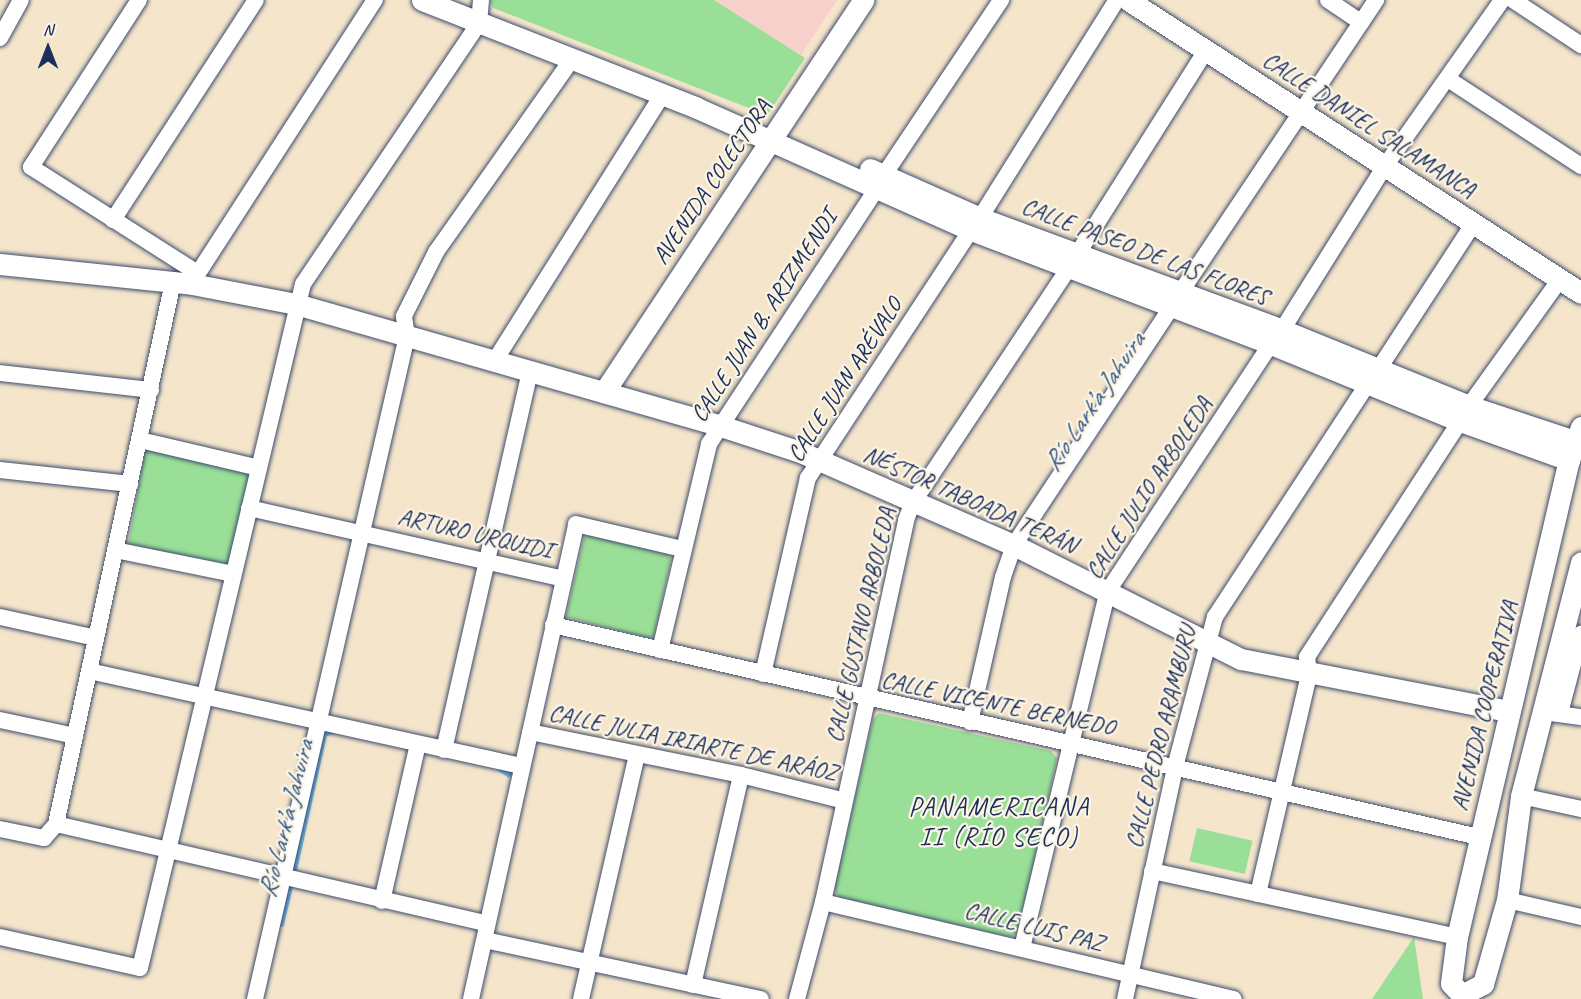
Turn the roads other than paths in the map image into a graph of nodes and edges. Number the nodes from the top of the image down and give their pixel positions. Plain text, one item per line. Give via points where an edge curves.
1 (21, 0) edge
2 (140, 0) edge
3 (256, 0) edge
4 (375, 0) edge
5 (422, 0) edge
6 (481, 0) edge
7 (863, 0) edge
8 (1001, 0) edge
9 (1117, 0) edge
10 (1128, 0) edge
11 (1328, 0) edge
12 (1376, 0) edge
13 (1502, 0) edge
14 (1513, 0) edge
15 (1361, 22) junction
16 (479, 23) junction
17 (0, 38) edge
18 (1581, 45) edge
19 (1207, 49) junction
20 (572, 59) junction
21 (1448, 79) junction
22 (662, 95) junction
23 (1300, 111) junction
24 (775, 134) junction
25 (1385, 166) junction
26 (1581, 166) edge
27 (880, 182) junction
28 (113, 220) junction
29 (976, 224) junction
30 (1474, 224) junction
31 (1074, 260) junction
32 (0, 264) edge
33 (187, 279) junction
34 (1558, 282) junction
35 (1581, 294) edge
36 (1176, 300) junction
37 (296, 304) junction
38 (406, 336) junction
39 (1276, 337) junction
40 (494, 362) junction
41 (530, 372) junction
42 (0, 373) edge
43 (1372, 377) junction
44 (151, 390) junction
45 (604, 392) junction
46 (1464, 414) junction
47 (718, 425) junction
48 (140, 440) junction
49 (1576, 443) edge
50 (818, 460) junction
51 (259, 468) junction
52 (0, 470) edge
53 (130, 484) junction
54 (912, 504) junction
55 (249, 508) junction
56 (360, 532) junction
57 (1014, 545) junction
58 (683, 549) junction
59 (115, 550) junction
60 (487, 562) junction
61 (1581, 563) edge
62 (233, 574) junction
63 (563, 579) junction
64 (1108, 591) junction
65 (0, 617) edge
66 (553, 626) junction
67 (1581, 634) edge
68 (96, 638) junction
69 (1207, 641) junction
70 (660, 650) junction
71 (89, 671) junction
72 (763, 674) junction
73 (1309, 675) junction
74 (1581, 686) edge
75 (204, 696) junction
76 (868, 700) junction
77 (1509, 711) junction
78 (1550, 713) junction
79 (1581, 717) edge
80 (0, 720) edge
81 (319, 721) junction
82 (970, 722) junction
83 (530, 732) junction
84 (75, 736) junction
85 (418, 744) junction
86 (1072, 745) junction
87 (444, 750) junction
88 (637, 755) junction
89 (522, 766) junction
90 (1175, 767) junction
91 (741, 775) junction
92 (1282, 790) junction
93 (1521, 796) junction
94 (845, 801) junction
95 (1581, 809) edge
96 (56, 824) junction
97 (0, 829) edge
98 (1479, 837) junction
99 (168, 852) junction
100 (1152, 871) junction
101 (282, 879) junction
102 (1258, 894) junction
103 (1507, 900) junction
104 (382, 901) junction
105 (823, 902) junction
106 (1581, 917) edge
107 (485, 923) junction
108 (0, 937) edge
109 (1457, 937) junction
110 (485, 940) junction
111 (1022, 948) junction
112 (589, 962) junction
113 (1129, 975) junction
114 (693, 985) junction
115 (258, 998) edge
116 (1469, 998) edge
117 (471, 999) edge
118 (581, 999) edge
119 (760, 999) edge
120 (798, 999) edge
121 (1125, 999) edge
122 (1234, 999) edge

1 - 17 street
2 - 28 street via 31,166
3 - 28 street
4 - 33 street
5 - 16 street, CALLE PASEO DE LAS FLORES
6 - 16 street
7 - 24 street, AVENIDA COLECTORA
8 - 27 street, CALLE JUAN B. ARIZMENDI
9 - 29 street, CALLE JUAN ARÉVALO
10 - 19 street, CALLE DANIEL SALAMANCA
11 - 15 street
12 - 15 street
13 - 21 street, CALLE JULIO ARBOLEDA
14 - 18 street
15 - 23 street
16 - 20 street, CALLE PASEO DE LAS FLORES
16 - 37 street via 303,284
19 - 23 street, CALLE DANIEL SALAMANCA
19 - 31 street, CALLE GUSTAVO ARBOLEDA
20 - 22 street, CALLE PASEO DE LAS FLORES
20 - 38 street via 436,252 404,316
21 - 25 street, CALLE JULIO ARBOLEDA
21 - 26 street
22 - 24 street, CALLE PASEO DE LAS FLORES
22 - 40 street
23 - 25 street, CALLE DANIEL SALAMANCA
23 - 36 street
24 - 27 street, CALLE PASEO DE LAS FLORES
24 - 45 street, AVENIDA COLECTORA
25 - 30 street, CALLE DANIEL SALAMANCA
25 - 39 street, CALLE JULIO ARBOLEDA
27 - 29 street, CALLE PASEO DE LAS FLORES
27 - 47 street, CALLE JUAN B. ARIZMENDI
28 - 33 street
29 - 31 street, CALLE PASEO DE LAS FLORES
29 - 50 street, CALLE JUAN ARÉVALO
30 - 34 street, CALLE DANIEL SALAMANCA
30 - 43 street, CALLE PEDRO ARAMBURU
31 - 36 street, CALLE PASEO DE LAS FLORES
31 - 54 street, CALLE GUSTAVO ARBOLEDA
32 - 33 street, NÉSTOR TABOADA TERÁN
33 - 37 street, NÉSTOR TABOADA TERÁN
33 - 44 street
34 - 35 street, CALLE DANIEL SALAMANCA
34 - 46 street
36 - 39 street, CALLE PASEO DE LAS FLORES
36 - 57 street
37 - 38 street, NÉSTOR TABOADA TERÁN
37 - 51 street
38 - 40 street, NÉSTOR TABOADA TERÁN
38 - 56 street
39 - 43 street, CALLE PASEO DE LAS FLORES
39 - 64 street, CALLE JULIO ARBOLEDA
40 - 41 street, NÉSTOR TABOADA TERÁN
41 - 45 street, NÉSTOR TABOADA TERÁN
41 - 60 street
42 - 44 street
43 - 46 street, CALLE PASEO DE LAS FLORES
43 - 69 street, CALLE PEDRO ARAMBURU via 1215,617
44 - 48 street
45 - 47 street, NÉSTOR TABOADA TERÁN
46 - 49 street, CALLE PASEO DE LAS FLORES
46 - 73 street via 1315,642 1307,657
47 - 50 street, NÉSTOR TABOADA TERÁN
47 - 58 street, CALLE JUAN B. ARIZMENDI via 709,444
48 - 51 street
48 - 53 street
49 - 77 street, AVENIDA COOPERATIVA
50 - 54 street, NÉSTOR TABOADA TERÁN
50 - 72 street, CALLE JUAN ARÉVALO via 808,478
51 - 55 street
52 - 53 street
53 - 59 street
54 - 57 street, NÉSTOR TABOADA TERÁN
54 - 76 street, CALLE GUSTAVO ARBOLEDA
55 - 56 street, ARTURO URQUIDI
55 - 62 street
56 - 60 street, ARTURO URQUIDI
56 - 81 street
57 - 64 street, NÉSTOR TABOADA TERÁN
57 - 82 street
58 - 63 street, ARTURO URQUIDI via 576,524
58 - 70 street, CALLE JUAN B. ARIZMENDI
59 - 62 street
59 - 68 street
60 - 63 street, ARTURO URQUIDI
60 - 87 street
61 - 78 street, AVENIDA COOPERATIVA
62 - 75 street
63 - 66 street
64 - 69 street, NÉSTOR TABOADA TERÁN
64 - 86 street, CALLE JULIO ARBOLEDA
65 - 68 street
66 - 70 street, CALLE VICENTE BERNEDO
66 - 83 street
67 - 78 street
68 - 71 street
69 - 73 street, NÉSTOR TABOADA TERÁN via 1241,659
69 - 90 street, CALLE PEDRO ARAMBURU
70 - 72 street, CALLE VICENTE BERNEDO
71 - 75 street
71 - 84 street
72 - 76 street, CALLE VICENTE BERNEDO
73 - 77 street, NÉSTOR TABOADA TERÁN
73 - 92 street
74 - 78 street
75 - 81 street
75 - 99 street
76 - 82 street, CALLE VICENTE BERNEDO
76 - 94 street, CALLE GUSTAVO ARBOLEDA
77 - 98 street, AVENIDA COOPERATIVA
78 - 79 street
78 - 93 street, AVENIDA COOPERATIVA
80 - 84 street
81 - 85 street
81 - 101 street
82 - 86 street, CALLE VICENTE BERNEDO
83 - 88 street, CALLE JULIA IRIARTE DE ARÁOZ
83 - 89 street
84 - 96 street
85 - 87 street
85 - 104 street
86 - 90 street, CALLE VICENTE BERNEDO
86 - 111 street, CALLE JULIO ARBOLEDA
87 - 89 street
88 - 91 street, CALLE JULIA IRIARTE DE ARÁOZ
88 - 112 street
89 - 107 street
90 - 92 street, CALLE VICENTE BERNEDO
90 - 100 street, CALLE PEDRO ARAMBURU
91 - 94 street, CALLE JULIA IRIARTE DE ARÁOZ
91 - 114 street
92 - 98 street, CALLE VICENTE BERNEDO
92 - 102 street
93 - 95 street
93 - 103 street, AVENIDA COOPERATIVA
94 - 105 street, CALLE GUSTAVO ARBOLEDA
96 - 97 street via 44,838
96 - 99 street
98 - 109 street, AVENIDA COOPERATIVA
99 - 101 street
99 - 108 street via 140,968
100 - 102 street
100 - 113 street, CALLE PEDRO ARAMBURU
101 - 104 street
101 - 115 street
102 - 109 street
103 - 106 street
103 - 116 street, AVENIDA COOPERATIVA via 1483,984
104 - 107 street
105 - 111 street, CALLE LUIS PAZ
105 - 120 street, CALLE GUSTAVO ARBOLEDA
107 - 110 street
109 - 116 street, AVENIDA COOPERATIVA via 1451,983
110 - 112 street
110 - 117 street
111 - 113 street, CALLE LUIS PAZ
112 - 114 street
112 - 118 street
113 - 121 street, CALLE PEDRO ARAMBURU
113 - 122 street, CALLE LUIS PAZ
114 - 119 street

